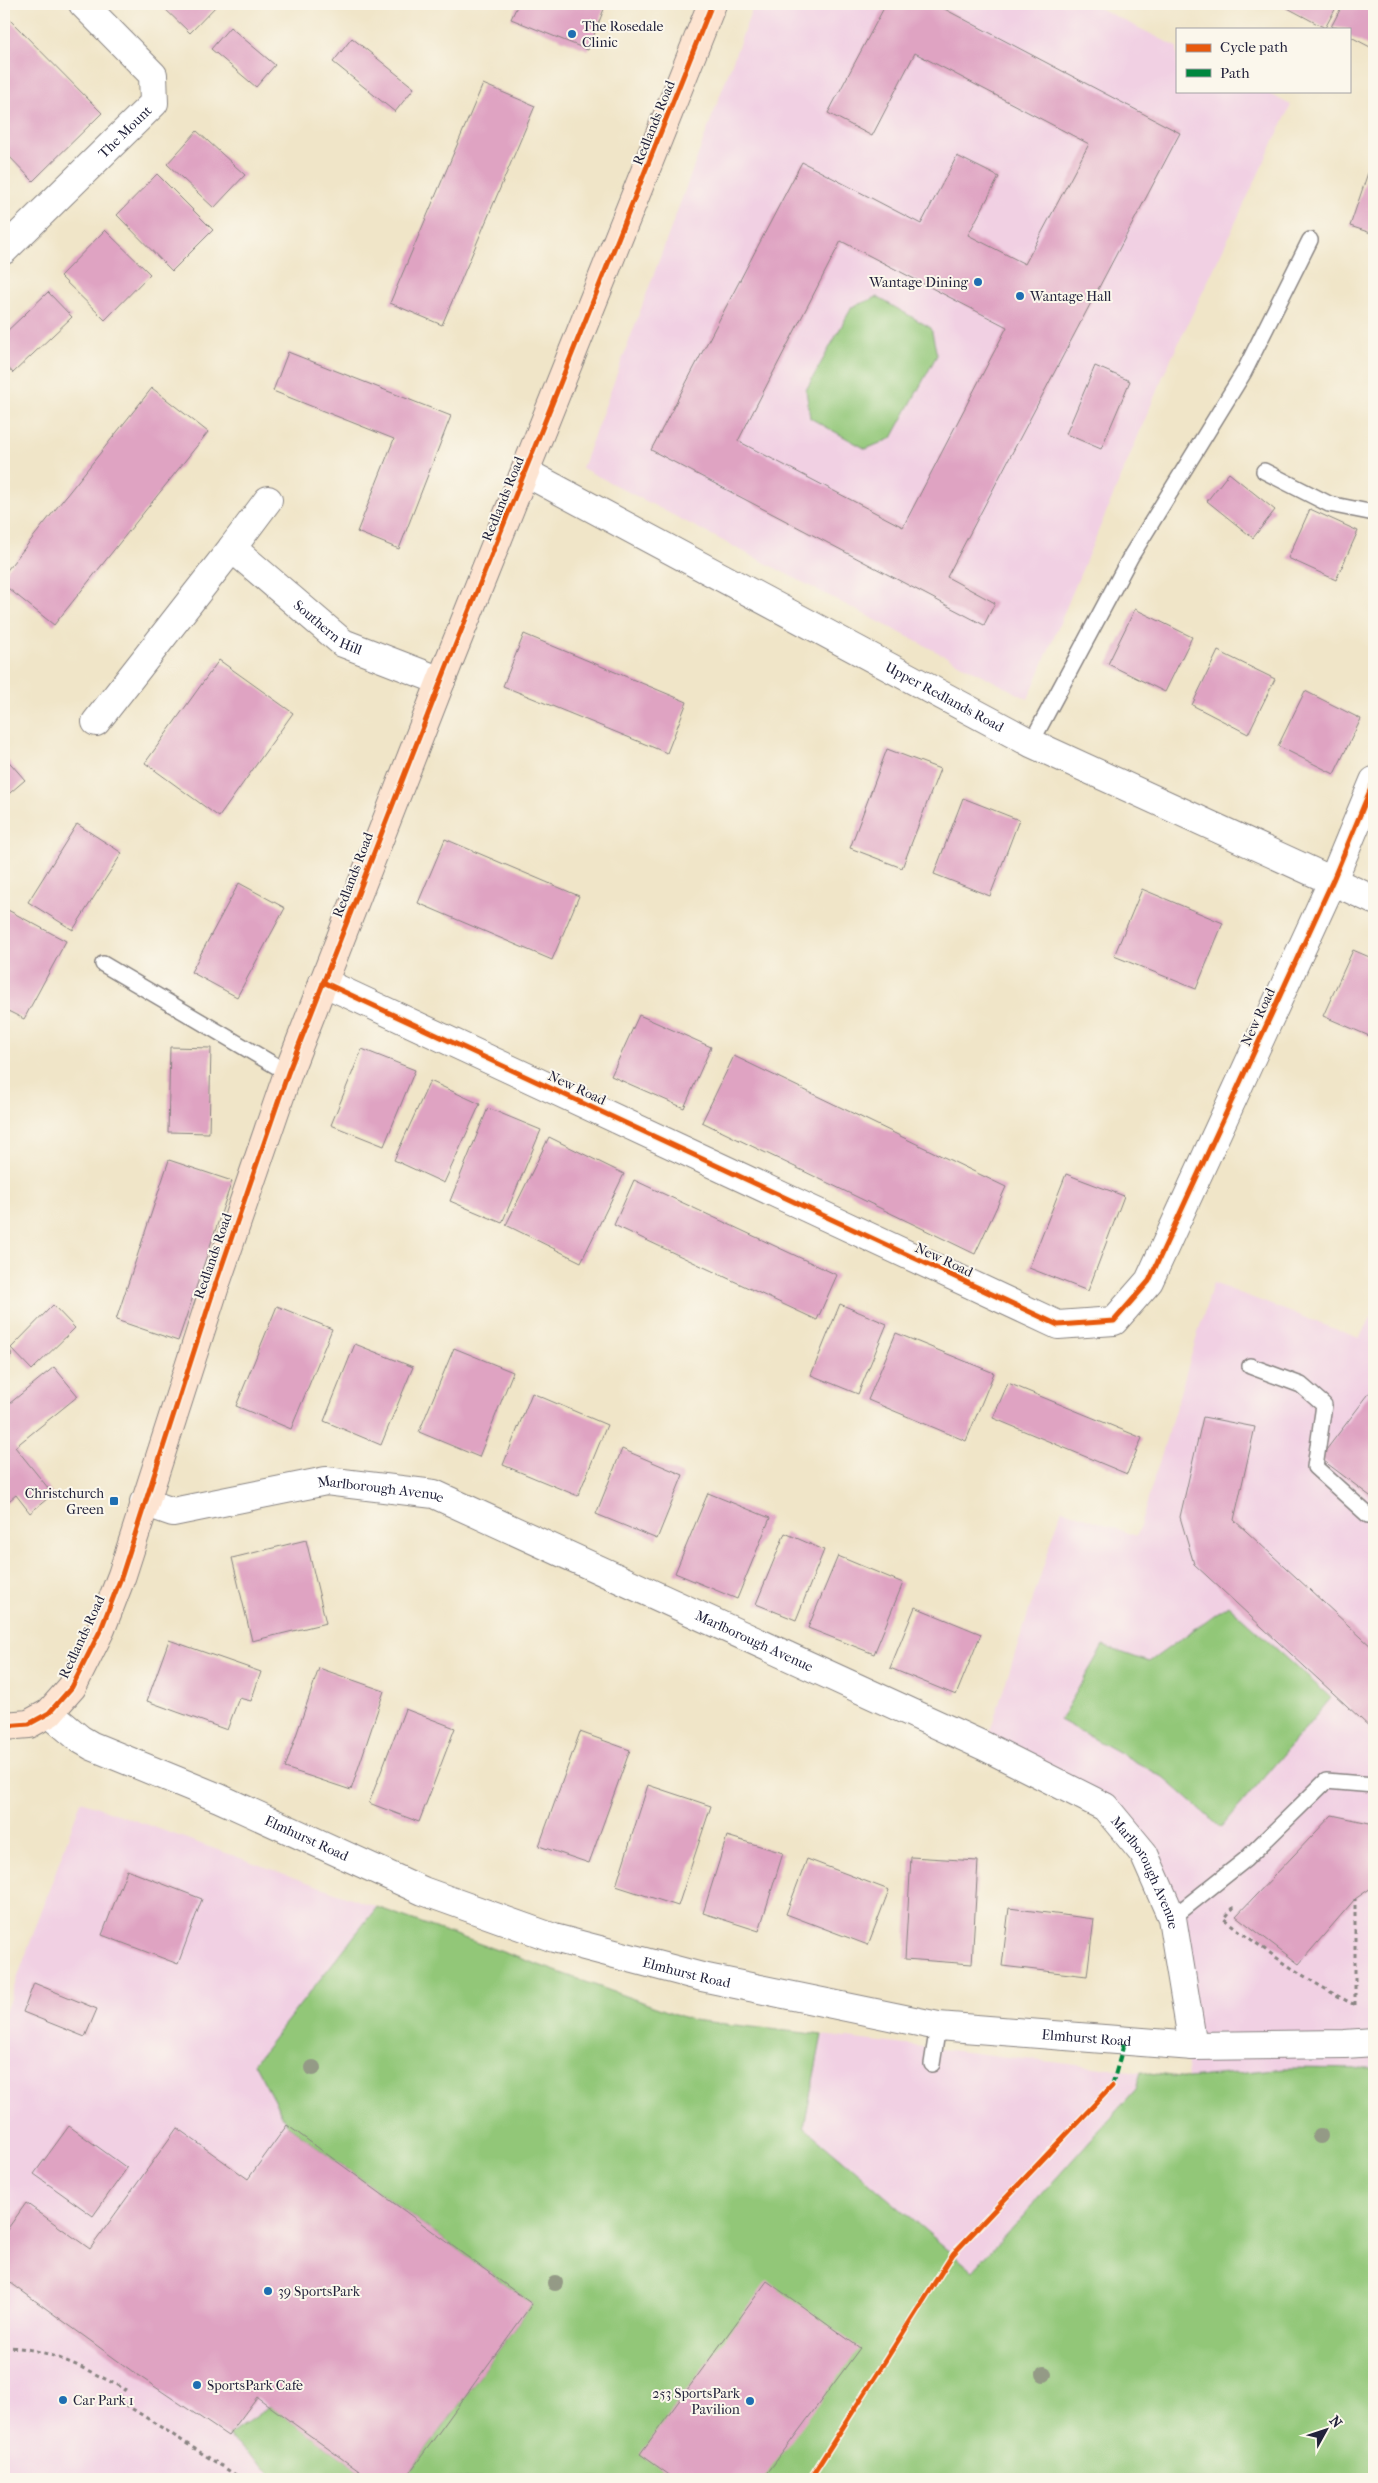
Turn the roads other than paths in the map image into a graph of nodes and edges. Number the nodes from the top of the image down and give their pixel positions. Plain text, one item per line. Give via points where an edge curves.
1 (83, 4) edge
2 (712, 4) edge
3 (1310, 240) dead end
4 (4, 250) edge
5 (526, 472) junction
6 (1264, 472) dead end
7 (268, 500) dead end
8 (1374, 513) edge
9 (232, 548) junction
10 (441, 681) junction
11 (96, 722) dead end
12 (1031, 743) junction
13 (1374, 781) edge
14 (1333, 880) junction
15 (1374, 900) edge
16 (103, 964) dead end
17 (323, 982) junction
18 (288, 1073) junction
19 (1250, 1366) dead end
20 (144, 1502) junction
21 (1374, 1514) edge
22 (49, 1713) junction
23 (4, 1726) edge
24 (1374, 1785) edge
25 (1172, 1918) junction
26 (938, 2026) junction
27 (1374, 2042) edge
28 (1193, 2046) junction
29 (932, 2064) dead end

1 - 4 street, The Mount via 153,75 154,103
2 - 5 street, Redlands Road
3 - 12 lane via 1244,372 1131,556
5 - 10 street, Redlands Road
5 - 12 street, Upper Redlands Road
6 - 8 lane via 1329,504
7 - 9 street
9 - 10 street, Southern Hill via 343,643
9 - 11 street
10 - 17 street, Redlands Road
12 - 14 street, Upper Redlands Road
13 - 14 street, New Road
14 - 15 street, Upper Redlands Road
14 - 17 street, New Road via 1149,1281 1114,1321 1058,1325
16 - 18 lane
17 - 18 street, Redlands Road
18 - 20 street, Redlands Road
19 - 21 lane via 1301,1386 1324,1405 1315,1467 1368,1516
20 - 22 street, Redlands Road via 122,1575 101,1629 72,1687
20 - 25 street, Marlborough Avenue via 173,1512 326,1481 434,1494 984,1746 1105,1808 1144,1854
22 - 23 street, Redlands Road via 29,1724
22 - 26 street, Elmhurst Road via 92,1746 219,1798 423,1891 554,1938 702,1977
24 - 25 lane via 1326,1781 1245,1860
25 - 28 street, Marlborough Avenue
26 - 28 street, Elmhurst Road
26 - 29 lane
27 - 28 street, Elmhurst Road

